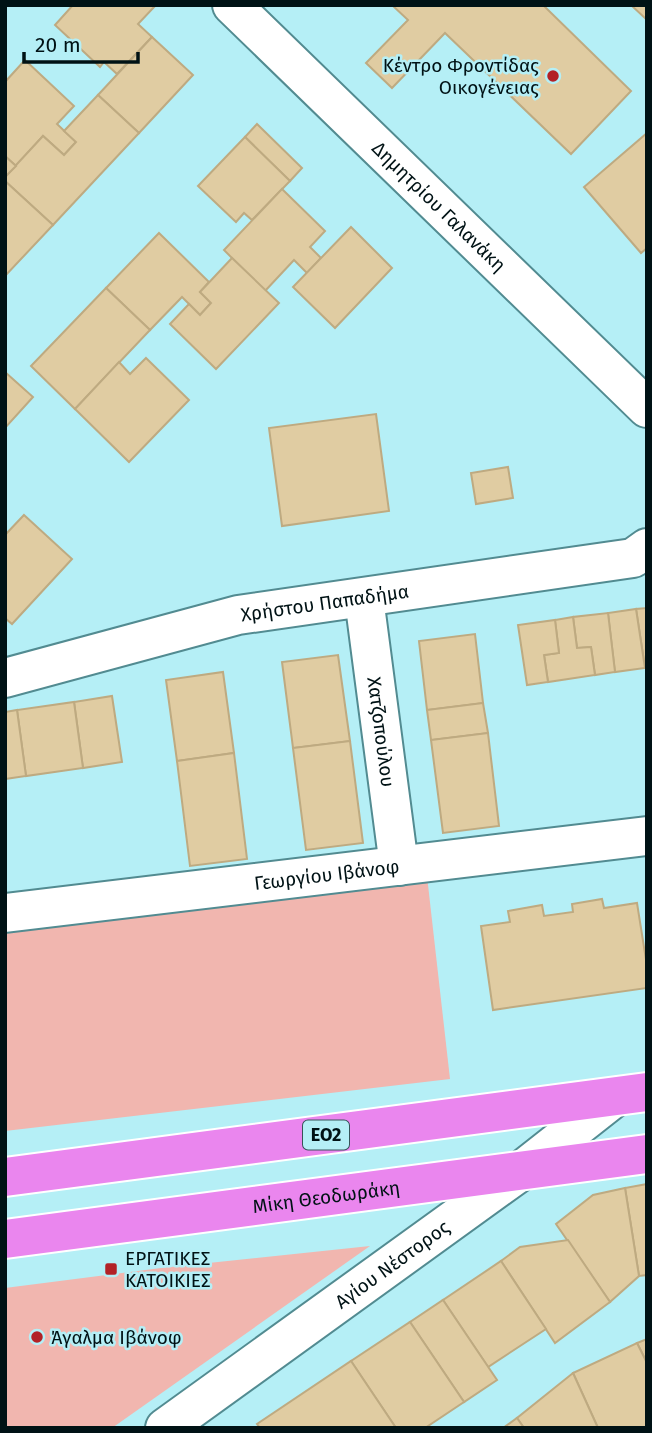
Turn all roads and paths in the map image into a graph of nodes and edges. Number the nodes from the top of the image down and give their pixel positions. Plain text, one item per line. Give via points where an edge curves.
1 (232, 5) edge
2 (647, 408) edge
3 (647, 548) edge
4 (364, 597) junction
5 (5, 678) edge
6 (647, 836) edge
7 (399, 866) junction
8 (5, 913) edge
9 (631, 1094) edge
10 (647, 1154) edge
11 (522, 1171) junction
12 (5, 1177) edge
13 (5, 1239) edge
14 (165, 1428) edge

1 - 2 street, Δημητρίου Γαλανάκη
3 - 4 street, Χρήστου Παπαδήμα via 632,558
4 - 5 street, Χρήστου Παπαδήμα via 238,615
4 - 7 street, Χατζοπούλου
6 - 7 street, Γεωργίου Ιβάνοφ
7 - 8 street, Γεωργίου Ιβάνοφ
9 - 11 street, Αγίου Νέστορος
9 - 12 highway, ΕΟ2
10 - 11 highway, Μίκη Θεοδωράκη
11 - 13 highway, Μίκη Θεοδωράκη
11 - 14 street, Αγίου Νέστορος

